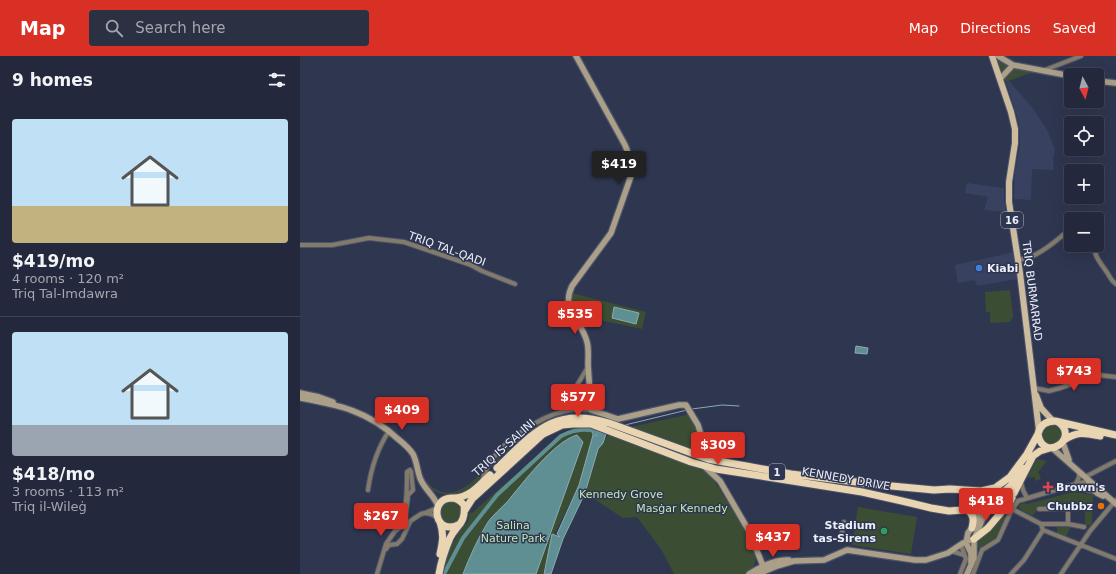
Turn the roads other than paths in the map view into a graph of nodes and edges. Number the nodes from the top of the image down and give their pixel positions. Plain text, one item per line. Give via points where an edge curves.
1 (576, 56) edge
2 (995, 56) edge
3 (1082, 56) edge
4 (1013, 65) junction
5 (1045, 70) junction
6 (1064, 74) edge
7 (1000, 79) junction
8 (1104, 82) edge
9 (1116, 83) edge
10 (1064, 234) edge
11 (300, 246) edge
12 (1094, 252) edge
13 (1018, 260) junction
14 (515, 284) dead end
15 (1116, 284) edge
16 (588, 366) junction
17 (1116, 377) edge
18 (1034, 388) junction
19 (300, 394) edge
20 (300, 398) edge
21 (341, 406) junction
22 (591, 410) junction
23 (565, 411) junction
24 (593, 422) junction
25 (1055, 422) junction
26 (389, 431) junction
27 (1038, 433) junction
28 (1116, 435) edge
29 (1116, 440) edge
30 (1063, 441) junction
31 (1051, 448) junction
32 (1027, 454) junction
33 (708, 459) junction
34 (1116, 461) edge
35 (1071, 464) junction
36 (703, 466) junction
37 (724, 471) junction
38 (1079, 472) junction
39 (1087, 479) junction
40 (720, 481) junction
41 (1020, 482) junction
42 (481, 483) junction
43 (1076, 484) junction
44 (1067, 488) junction
45 (1082, 488) junction
46 (926, 489) junction
47 (368, 490) dead end
48 (1097, 492) junction
49 (1014, 493) junction
50 (430, 494) junction
51 (1107, 497) junction
52 (451, 498) junction
53 (1027, 498) junction
54 (1115, 502) edge
55 (438, 507) junction
56 (981, 507) junction
57 (1068, 508) junction
58 (1085, 508) dead end
59 (1012, 509) junction
60 (1038, 509) dead end
61 (465, 510) junction
62 (967, 510) junction
63 (425, 513) junction
64 (439, 520) junction
65 (410, 522) junction
66 (844, 522) dead end
67 (460, 524) junction
68 (1041, 524) junction
69 (1068, 524) junction
70 (402, 526) junction
71 (1084, 527) dead end
72 (1043, 530) junction
73 (970, 531) junction
74 (841, 538) dead end
75 (974, 539) junction
76 (963, 544) junction
77 (1080, 546) junction
78 (384, 551) junction
79 (951, 551) junction
80 (964, 555) junction
81 (1116, 559) edge
82 (794, 561) junction
83 (971, 563) junction
84 (760, 570) edge
85 (377, 574) edge
86 (435, 574) edge
87 (439, 574) edge
88 (749, 574) edge
89 (960, 574) edge
90 (967, 574) edge
91 (973, 574) edge
92 (1011, 574) edge
93 (1061, 574) edge

1 - 16 street via 622,140 632,169 611,233 568,294 570,311 587,343
2 - 4 street
2 - 7 main road, TRIQ BURMARRAD / 16
3 - 5 street
4 - 5 street
4 - 7 street
5 - 6 street
7 - 13 main road, TRIQ BURMARRAD / 16 via 1015,129 1009,202
8 - 9 street
10 - 13 street via 1027,259
11 - 14 street, TRIQ TAL-QADI via 368,238 404,242 471,265
12 - 15 street
13 - 18 main road, TRIQ BURMARRAD / 16
16 - 22 street
16 - 23 street
17 - 18 street via 1098,375 1060,388
18 - 25 main road, TRIQ BURMARRAD / 16 via 1041,408
18 - 27 main road, TRIQ BURMARRAD / 16
19 - 21 street via 319,397
20 - 21 street
21 - 26 street via 368,417
22 - 23 street
22 - 33 street via 618,419 686,405 698,425
23 - 42 street via 531,426 511,441 490,464
24 - 33 highway, KENNEDY DRIVE / 1
24 - 36 highway, KENNEDY DRIVE / 1
24 - 42 highway, TRIQ IS-SALINI / 1 via 580,417 555,421 539,430
24 - 61 highway, TRIQ IS-SALINI / 1 via 562,425 543,434 472,499
25 - 27 highway, 1 via 1046,422
25 - 28 highway
25 - 30 highway via 1064,428
26 - 47 street via 371,468
26 - 50 street via 413,455 420,478
27 - 31 highway via 1041,442
27 - 32 highway, KENNEDY DRIVE / 1
29 - 30 highway, 1 via 1080,433
30 - 31 highway, 1 via 1057,447
30 - 35 street
31 - 35 street
31 - 41 highway, KENNEDY DRIVE / 1 via 1034,456
32 - 46 highway, KENNEDY DRIVE / 1 via 1010,477 995,488 981,492
32 - 56 highway via 1012,484
33 - 46 highway, KENNEDY DRIVE / 1 via 790,474
34 - 39 street
35 - 38 street
36 - 37 highway, KENNEDY DRIVE / 1
36 - 40 street
37 - 40 street
37 - 62 highway, KENNEDY DRIVE / 1 via 862,492 949,511
38 - 39 street
38 - 43 street
39 - 43 street
39 - 45 street via 1088,485
39 - 48 street via 1089,485
39 - 51 street
40 - 84 street via 754,540
41 - 49 highway, KENNEDY DRIVE / 1
41 - 53 street
42 - 52 highway, TRIQ IS-SALINI / 1 via 464,497
43 - 44 street
44 - 45 street
44 - 53 street
45 - 48 street
46 - 56 highway via 972,495
48 - 51 street
49 - 56 highway, KENNEDY DRIVE / 1 via 1000,503
49 - 75 highway via 1010,502 988,528
50 - 52 street
50 - 55 street via 436,499
51 - 54 street
52 - 55 highway, 1 via 441,502
52 - 61 highway via 461,502
53 - 59 street via 1018,501
54 - 77 street
55 - 63 street
55 - 64 highway
56 - 62 highway, KENNEDY DRIVE / 1
56 - 73 street via 977,521
56 - 75 street via 983,518
57 - 58 street
57 - 60 street
57 - 69 street
59 - 68 street
59 - 91 street via 998,540 982,550
61 - 67 highway, 1 via 465,516
62 - 73 highway via 973,518
63 - 64 street via 432,514
63 - 65 street
64 - 67 highway via 448,527
64 - 86 highway via 443,540
65 - 70 street
65 - 78 street via 402,539 397,544 389,545
66 - 74 street
67 - 87 highway, 1 via 444,554
68 - 69 street
68 - 72 street
69 - 71 street
70 - 70 street via 406,510 407,489 407,472 410,470 413,490 408,495
70 - 78 street via 395,531
72 - 77 street
72 - 92 street via 1024,560
73 - 76 street
75 - 76 street
75 - 83 street
76 - 79 street
76 - 80 street
76 - 83 street via 970,550
77 - 81 street
77 - 93 street
78 - 85 street
79 - 80 street
79 - 82 street via 938,557 915,560 846,550 824,560
80 - 89 street via 966,559
82 - 84 street
82 - 84 street via 778,561
83 - 90 street
84 - 88 street

